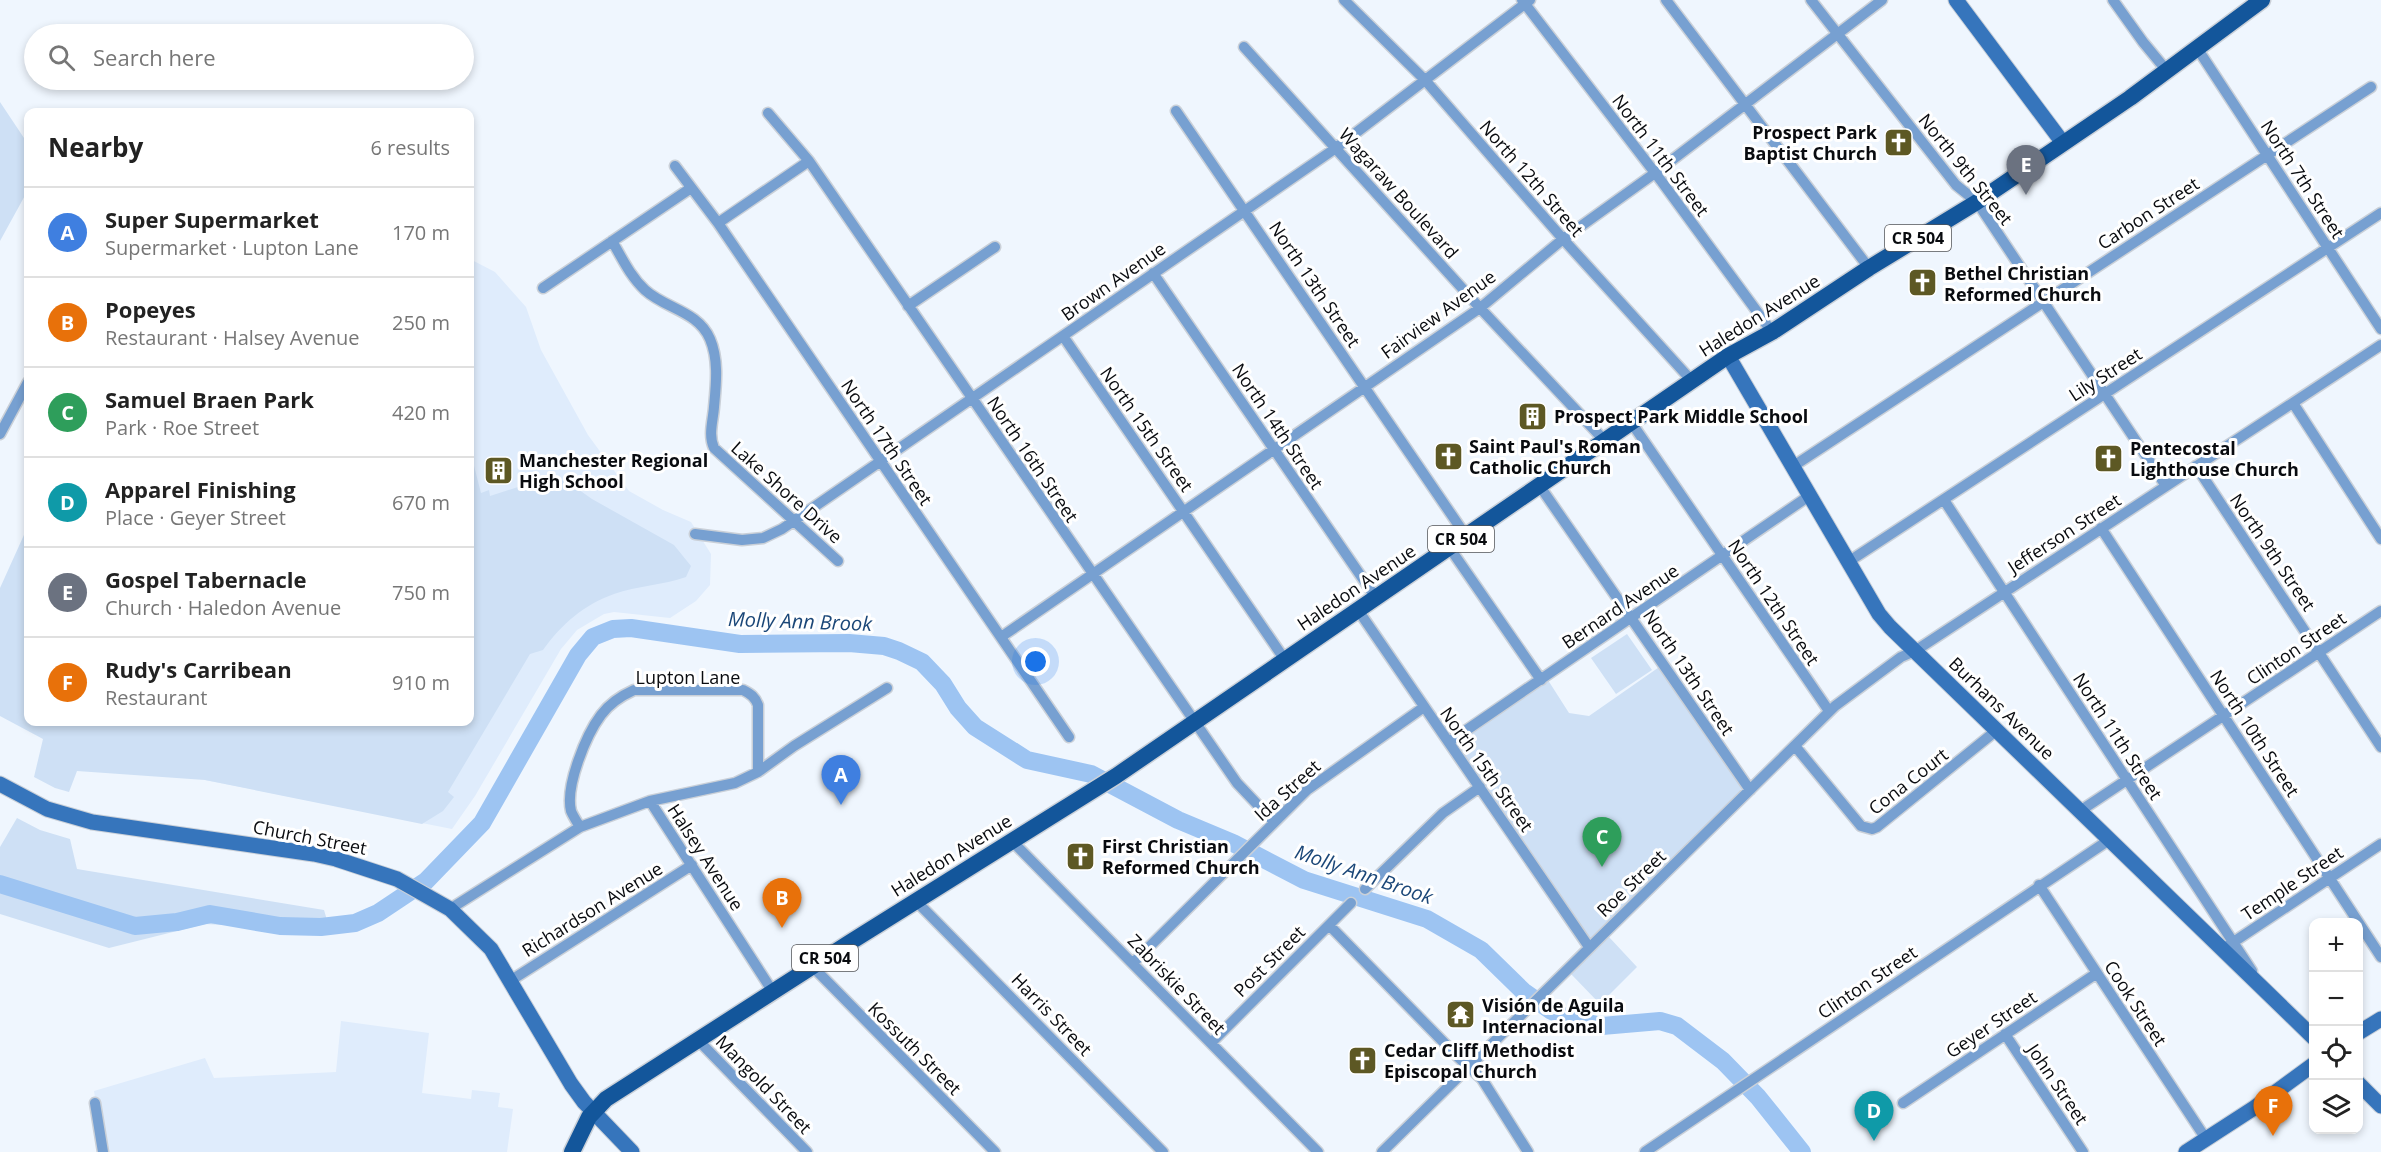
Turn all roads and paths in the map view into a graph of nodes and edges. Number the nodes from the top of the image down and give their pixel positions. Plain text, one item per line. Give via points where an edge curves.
1 (1344, 0) edge
2 (1666, 0) edge
3 (1811, 0) edge
4 (1882, 0) edge
5 (1956, 0) edge
6 (2113, 0) edge
7 (1526, 1) edge
8 (2259, 1) edge
9 (1837, 34) junction
10 (1244, 47) dead end
11 (2197, 48) junction
12 (2167, 71) junction
13 (1425, 80) junction
14 (2371, 87) dead end
15 (1746, 104) junction
16 (1176, 111) dead end
17 (768, 113) dead end
18 (2063, 143) junction
19 (1336, 148) junction
20 (2267, 155) junction
21 (809, 161) junction
22 (675, 166) dead end
23 (1655, 173) junction
24 (691, 188) junction
25 (1977, 202) junction
26 (1245, 211) junction
27 (2381, 213) edge
28 (718, 223) junction
29 (1563, 239) junction
30 (612, 241) junction
31 (995, 247) dead end
32 (2328, 248) junction
33 (1869, 268) junction
34 (1154, 273) junction
35 (543, 288) dead end
36 (2044, 302) junction
37 (908, 306) junction
38 (1480, 308) junction
39 (2381, 329) edge
40 (1772, 332) junction
41 (1063, 336) junction
42 (2381, 345) edge
43 (1728, 356) junction
44 (1692, 381) junction
45 (1365, 387) junction
46 (24, 389) edge
47 (2106, 394) junction
48 (972, 398) junction
49 (2293, 403) junction
50 (1631, 422) junction
51 (0, 434) edge
52 (1604, 440) junction
53 (1274, 449) junction
54 (880, 461) junction
55 (2196, 466) junction
56 (1792, 467) junction
57 (1539, 485) junction
58 (2166, 486) junction
59 (1809, 496) junction
60 (1944, 500) junction
61 (1184, 512) junction
62 (794, 520) junction
63 (2101, 528) junction
64 (695, 534) dead end
65 (1466, 536) junction
66 (2381, 539) edge
67 (1449, 547) junction
68 (1723, 556) junction
69 (838, 561) dead end
70 (1848, 562) junction
71 (1092, 575) junction
72 (2004, 592) junction
73 (1376, 598) junction
74 (1358, 610) junction
75 (2381, 611) edge
76 (1632, 618) junction
77 (1001, 638) junction
78 (1915, 651) junction
79 (2320, 652) junction
80 (1285, 660) junction
81 (1540, 680) junction
82 (887, 688) dead end
83 (1424, 707) junction
84 (1829, 711) junction
85 (2224, 717) junction
86 (1194, 723) junction
87 (1997, 730) junction
88 (1070, 737) dead end
89 (1449, 742) junction
90 (1794, 746) junction
91 (2381, 747) edge
92 (758, 772) junction
93 (2127, 780) junction
94 (0, 784) edge
95 (1480, 787) junction
96 (1749, 790) junction
97 (651, 801) junction
98 (2080, 811) junction
99 (1275, 822) junction
100 (580, 827) junction
101 (1011, 840) junction
102 (2109, 840) junction
103 (2381, 844) edge
104 (693, 866) junction
105 (2330, 878) junction
106 (2039, 885) junction
107 (1365, 889) dead end
108 (915, 901) junction
109 (1351, 903) dead end
110 (450, 909) junction
111 (1329, 925) junction
112 (2227, 946) junction
113 (1589, 947) junction
114 (2381, 957) edge
115 (1133, 963) junction
116 (813, 967) junction
117 (2097, 973) junction
118 (510, 981) junction
119 (773, 992) junction
120 (2381, 1019) edge
121 (2363, 1030) edge
122 (2005, 1034) junction
123 (2309, 1034) edge
124 (698, 1040) junction
125 (1211, 1042) junction
126 (1469, 1067) junction
127 (2309, 1067) edge
128 (2363, 1088) edge
129 (94, 1103) dead end
130 (1903, 1103) dead end
131 (2381, 1106) edge
132 (593, 1112) junction
133 (2206, 1139) junction
134 (103, 1152) edge
135 (572, 1152) edge
136 (632, 1152) edge
137 (807, 1152) edge
138 (995, 1152) edge
139 (1163, 1152) edge
140 (1318, 1152) edge
141 (1382, 1152) edge
142 (1528, 1152) edge
143 (1645, 1152) edge
144 (2083, 1152) edge
145 (2186, 1152) edge

1 - 13 street, North 12th Street
2 - 15 street
3 - 9 street, North 9th Street
4 - 9 street, Fairview Avenue
5 - 18 street
6 - 12 street
7 - 13 street, Brown Avenue
7 - 23 street, North 11th Street
8 - 11 main road, Haledon Avenue / CR 504
9 - 15 street, Fairview Avenue
9 - 25 street, North 9th Street via 1956,185
10 - 19 street, Wagaraw Boulevard
11 - 12 main road, Haledon Avenue / CR 504
11 - 20 street, North 7th Street
12 - 18 main road, Haledon Avenue / CR 504
13 - 19 street, Brown Avenue
13 - 29 street, North 12th Street
14 - 20 street, Carbon Street
15 - 23 street, Fairview Avenue
15 - 33 street
16 - 26 street, North 13th Street
17 - 21 street, North 16th Street
18 - 25 main road, Haledon Avenue / CR 504
19 - 26 street, Brown Avenue
19 - 38 street, Wagaraw Boulevard
20 - 32 street, North 7th Street
20 - 36 street, Carbon Street
21 - 28 street
21 - 37 street, North 16th Street
22 - 24 street, North 17th Street
23 - 29 street, Fairview Avenue
23 - 40 street, North 11th Street
24 - 28 street, North 17th Street
24 - 30 street
25 - 33 main road, Haledon Avenue / CR 504
25 - 36 street, North 9th Street
26 - 34 street, Brown Avenue
26 - 45 street, North 13th Street
27 - 32 street, Lily Street
28 - 54 street, North 17th Street
29 - 38 street, Fairview Avenue
29 - 44 street, North 12th Street
30 - 35 street
30 - 62 street, Lake Shore Drive via 632,276 647,292 704,328 716,355 711,442
31 - 37 street
32 - 39 street, North 7th Street
32 - 47 street, Lily Street
33 - 40 main road, Haledon Avenue / CR 504
34 - 41 street, Brown Avenue
34 - 53 street, North 14th Street
36 - 47 street, North 9th Street
36 - 56 street, Carbon Street
37 - 48 street, North 16th Street
38 - 45 street, Fairview Avenue
38 - 52 street, Wagaraw Boulevard
40 - 43 main road, Haledon Avenue / CR 504
41 - 48 street, Brown Avenue
41 - 61 street, North 15th Street
42 - 49 street, Jefferson Street
43 - 44 main road, Haledon Avenue / CR 504
43 - 56 street, Burhans Avenue
44 - 50 main road, Haledon Avenue / CR 504
45 - 53 street, Fairview Avenue
45 - 65 street, North 13th Street
46 - 51 street
47 - 58 street, North 9th Street
47 - 60 street, Lily Street
48 - 54 street, Brown Avenue
48 - 71 street, North 16th Street
49 - 55 street, Jefferson Street
49 - 66 street
50 - 52 main road, Haledon Avenue / CR 504
50 - 68 street, North 12th Street
52 - 57 main road, Haledon Avenue / CR 504
53 - 61 street, Fairview Avenue
53 - 73 street, North 14th Street
54 - 62 street, Brown Avenue
54 - 77 street, North 17th Street
55 - 58 street, Jefferson Street
55 - 79 street, North 9th Street
56 - 59 street, Burhans Avenue
57 - 65 main road, Haledon Avenue / CR 504
57 - 76 street, North 13th Street
58 - 63 street, Jefferson Street
59 - 68 street, Bernard Avenue
59 - 70 street, Burhans Avenue
60 - 70 street, Lily Street
60 - 72 street, North 11th Street
61 - 71 street, Fairview Avenue
61 - 80 street, North 15th Street
62 - 64 street, Brown Avenue via 763,538 742,540
62 - 69 street, Lake Shore Drive
63 - 72 street, Jefferson Street
63 - 85 street, North 10th Street
65 - 67 main road, Haledon Avenue / CR 504
67 - 73 main road, Haledon Avenue / CR 504
67 - 81 street
68 - 76 street, Bernard Avenue
68 - 84 street, North 12th Street
70 - 78 street, Burhans Avenue via 1879,614
71 - 77 street, Fairview Avenue
71 - 86 street, North 16th Street
72 - 78 street, Jefferson Street
72 - 93 street, North 11th Street
73 - 74 main road, Haledon Avenue / CR 504
74 - 80 main road, Haledon Avenue / CR 504
74 - 83 street, North 15th Street
75 - 79 street, Clinton Street
76 - 81 street, Bernard Avenue
76 - 96 street, North 13th Street
77 - 88 street, North 17th Street
78 - 84 street, Roe Street via 1901,657
78 - 87 street, Burhans Avenue
79 - 85 street, Clinton Street
79 - 91 street, North 9th Street
80 - 86 main road, Haledon Avenue / CR 504
81 - 89 street, Bernard Avenue
82 - 92 street
83 - 89 street, North 15th Street
83 - 99 street, Ida Street via 1320,779
84 - 90 street, Roe Street
85 - 93 street, Clinton Street
85 - 105 street, North 10th Street
86 - 99 street, North 16th Street via 1236,783
86 - 101 main road, Haledon Avenue / CR 504
87 - 90 street, Cona Court via 1872,829 1861,826
87 - 98 street, Burhans Avenue
89 - 95 street, North 15th Street
90 - 96 street, Roe Street
92 - 97 street via 735,783
92 - 100 street, Lupton Lane via 758,705 750,693 634,690 602,714 584,748 574,774 571,802
93 - 98 street, Clinton Street
93 - 112 street, North 11th Street
94 - 110 street, Church Street via 47,809 92,822 336,858 397,879
95 - 107 street via 1443,813
95 - 113 street, North 15th Street
96 - 113 street, Roe Street
97 - 100 street
97 - 104 street, Halsey Avenue
98 - 102 street, Burhans Avenue
99 - 115 street, Ida Street
100 - 110 street
101 - 108 main road, Haledon Avenue / CR 504
101 - 115 street, Zabriskie Street
102 - 106 street, Clinton Street
102 - 112 street, Burhans Avenue
103 - 105 street, Temple Street
104 - 118 street, Richardson Avenue
104 - 119 street, Halsey Avenue
105 - 112 street, Temple Street
105 - 114 street, North 10th Street
106 - 117 street, Cook Street
106 - 143 street, Clinton Street
108 - 116 main road, Haledon Avenue / CR 504
108 - 139 street, Harris Street
109 - 111 street, Post Street
110 - 118 street, Church Street via 491,949
111 - 125 street, Post Street
111 - 126 street
112 - 123 street, Burhans Avenue
113 - 126 street, Roe Street
115 - 125 street, Zabriskie Street
116 - 119 main road, Haledon Avenue / CR 504
116 - 138 street, Kossuth Street
117 - 122 street, Geyer Street
117 - 133 street, Cook Street
118 - 132 street, Church Street via 571,1084
119 - 124 main road, Haledon Avenue / CR 504
120 - 121 street
122 - 130 street, Geyer Street
122 - 144 street, John Street
124 - 132 main road, Haledon Avenue / CR 504 via 606,1099
124 - 137 street, Mangold Street
125 - 140 street, Zabriskie Street
126 - 141 street, Roe Street
126 - 142 street via 1482,1079
127 - 133 street
128 - 131 street
129 - 134 street
132 - 135 main road, Haledon Avenue / CR 504
132 - 136 street, Church Street
133 - 145 street

